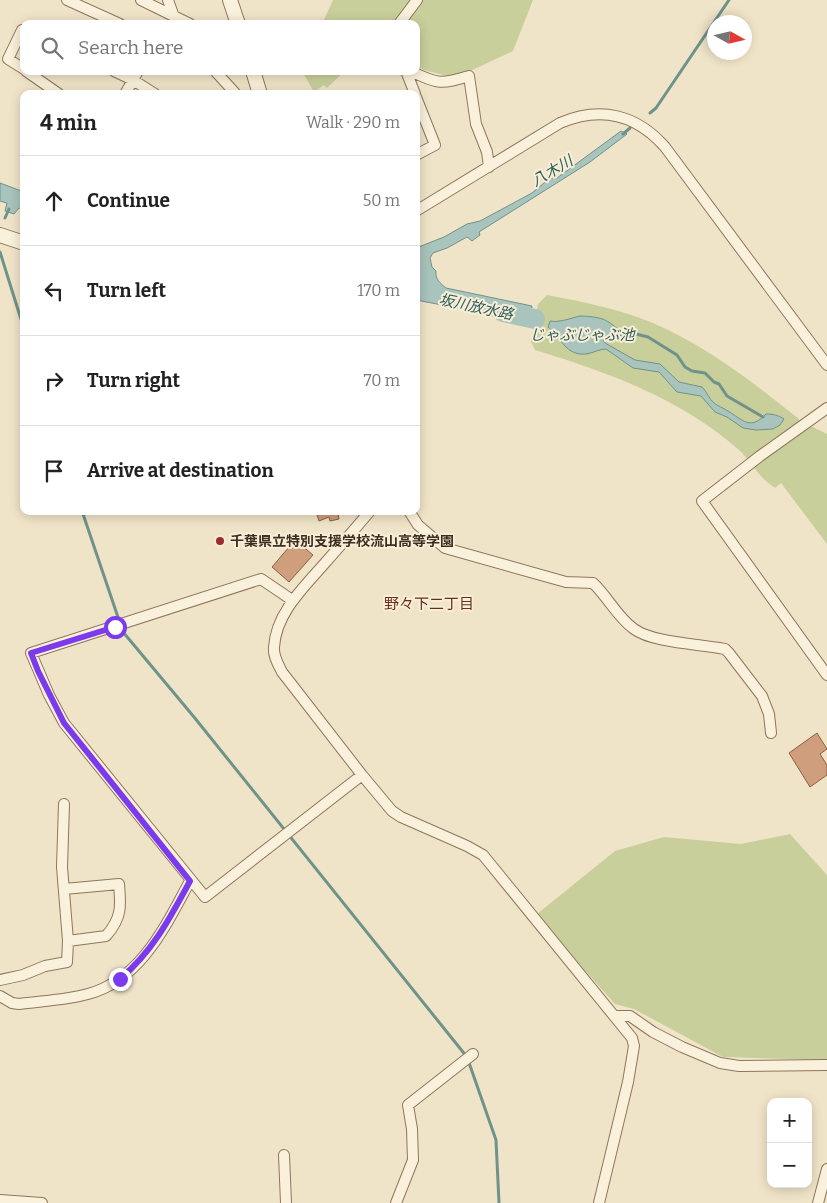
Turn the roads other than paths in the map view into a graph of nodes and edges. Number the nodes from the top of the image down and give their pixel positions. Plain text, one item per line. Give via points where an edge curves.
1 (67, 0) edge
2 (141, 0) edge
3 (168, 0) edge
4 (230, 0) edge
5 (416, 0) edge
6 (173, 14) junction
7 (111, 20) edge
8 (183, 20) edge
9 (237, 20) edge
10 (402, 20) edge
11 (20, 34) edge
12 (20, 66) edge
13 (32, 75) edge
14 (219, 75) edge
15 (254, 75) edge
16 (407, 75) edge
17 (420, 75) edge
18 (136, 76) edge
19 (53, 90) edge
20 (127, 90) edge
21 (151, 90) edge
22 (232, 90) edge
23 (259, 90) edge
24 (413, 90) edge
25 (420, 108) edge
26 (420, 152) edge
27 (489, 167) junction
28 (420, 209) edge
29 (0, 235) edge
30 (20, 242) edge
31 (827, 365) edge
32 (827, 408) edge
33 (366, 515) edge
34 (412, 515) edge
35 (292, 600) junction
36 (827, 675) edge
37 (771, 733) dead end
38 (362, 775) junction
39 (64, 804) dead end
40 (190, 881) junction
41 (64, 889) junction
42 (68, 942) junction
43 (0, 980) edge
44 (0, 996) edge
45 (615, 1016) junction
46 (469, 1057) dead end
47 (827, 1065) edge
48 (284, 1155) dead end
49 (827, 1169) edge
50 (0, 1200) edge
51 (42, 1203) edge
52 (286, 1203) edge
53 (396, 1203) edge
54 (600, 1203) edge
55 (818, 1203) edge

1 - 7 street
2 - 6 street
3 - 6 street
4 - 9 street
5 - 10 street
6 - 8 street
11 - 12 street via 8,58
13 - 19 street
14 - 22 street
15 - 23 street
16 - 24 street
17 - 27 street via 438,82 469,76 476,124
18 - 20 street
18 - 21 street
25 - 26 street via 435,145
27 - 28 street
27 - 31 street via 573,117 614,115 644,126 665,146
29 - 30 street
32 - 36 street via 702,500
33 - 35 street
34 - 37 street via 418,525 445,548 566,582 593,583 635,630 654,638 725,649 762,696 769,714
35 - 38 street via 275,635 273,649 276,662
35 - 40 street via 261,579 31,653 64,723
38 - 40 street via 205,897
38 - 45 street via 392,811 483,856
39 - 41 street
40 - 44 street via 150,948 131,970 110,986 76,997 19,1004
41 - 42 street
41 - 42 street via 119,884 121,903 116,925 106,936
42 - 43 street via 67,962
45 - 47 street via 630,1016 682,1048 720,1063 739,1066
45 - 54 street via 632,1038 634,1046
46 - 53 street via 408,1105 413,1160
48 - 52 street
49 - 55 street
50 - 51 street

